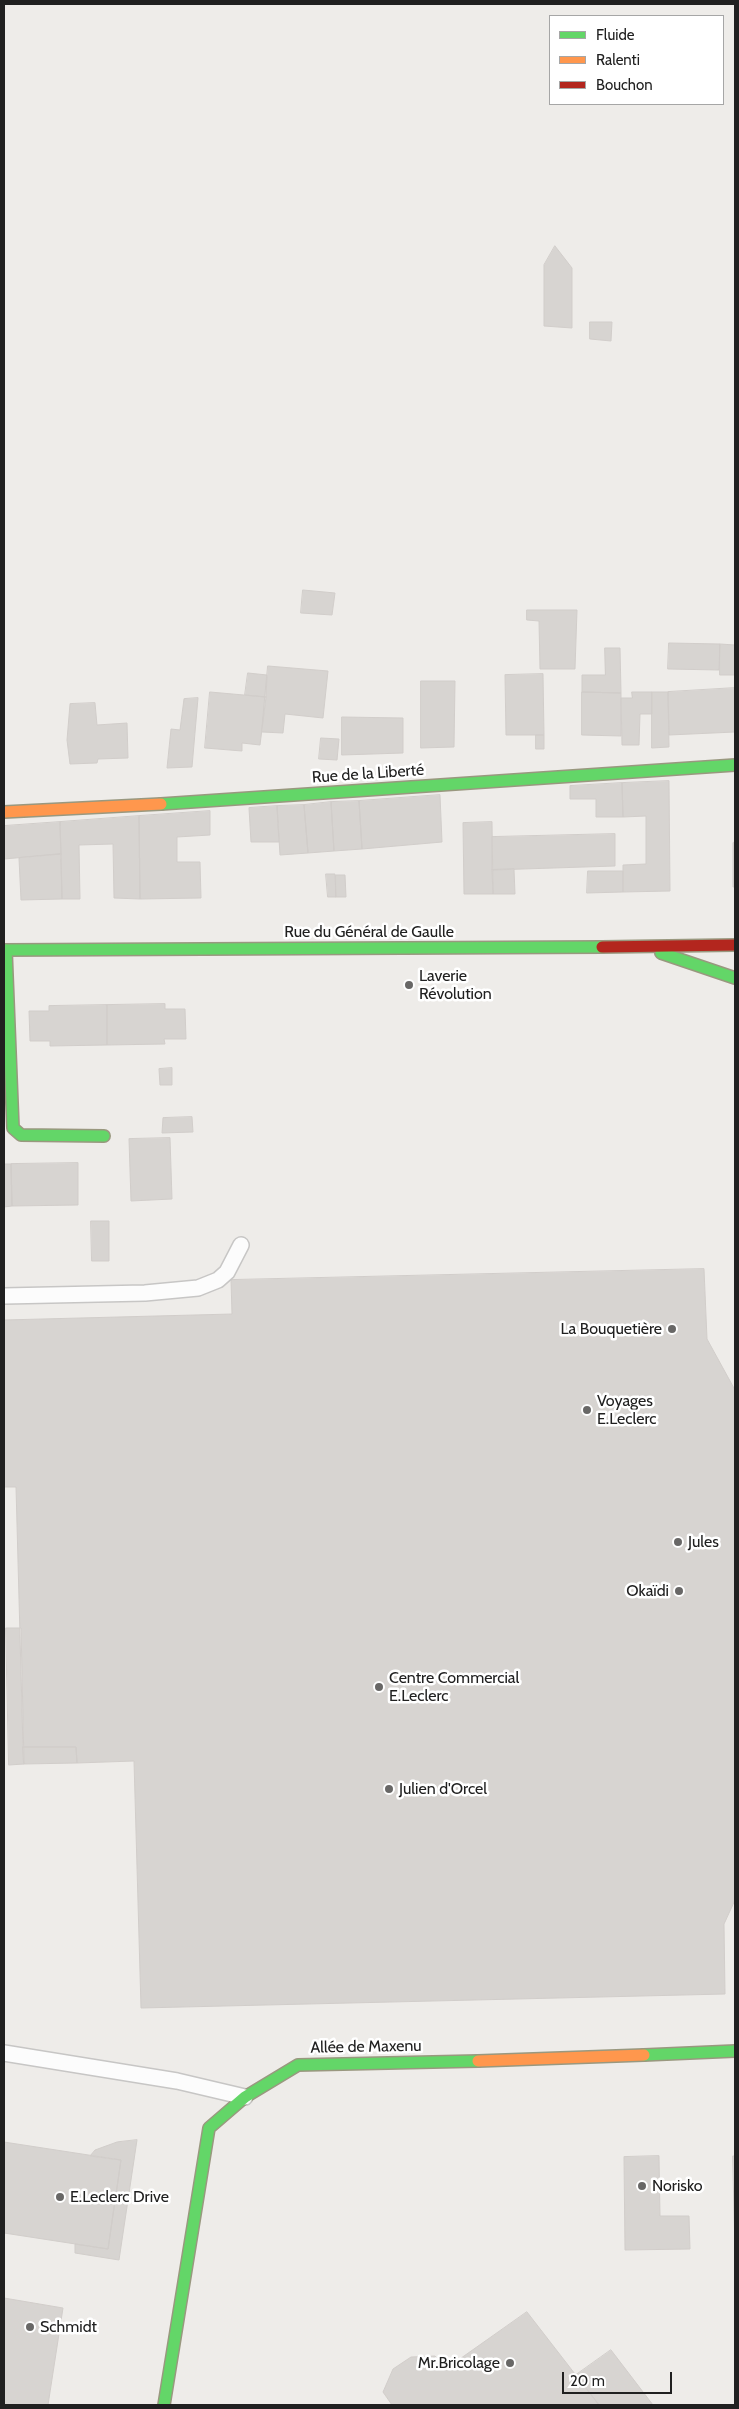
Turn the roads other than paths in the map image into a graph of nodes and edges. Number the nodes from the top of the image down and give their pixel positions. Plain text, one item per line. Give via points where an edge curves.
1 (735, 765) edge
2 (4, 812) edge
3 (735, 945) edge
4 (643, 947) junction
5 (5, 950) edge
6 (735, 978) edge
7 (104, 1136) dead end
8 (240, 1245) dead end
9 (4, 1296) edge
10 (735, 2051) edge
11 (4, 2053) edge
12 (245, 2097) junction
13 (164, 2405) edge

1 - 2 street, Rue de la Liberté via 152,805
3 - 4 street, Rue du Général de Gaulle
4 - 5 street, Rue du Général de Gaulle
4 - 6 street
5 - 7 street via 12,1128 21,1135
8 - 9 lane via 227,1272 218,1280 198,1288 145,1293
10 - 12 street, Allée de Maxenu via 298,2065
11 - 12 lane via 177,2081
12 - 13 street, Allée de Maxenu via 210,2128

